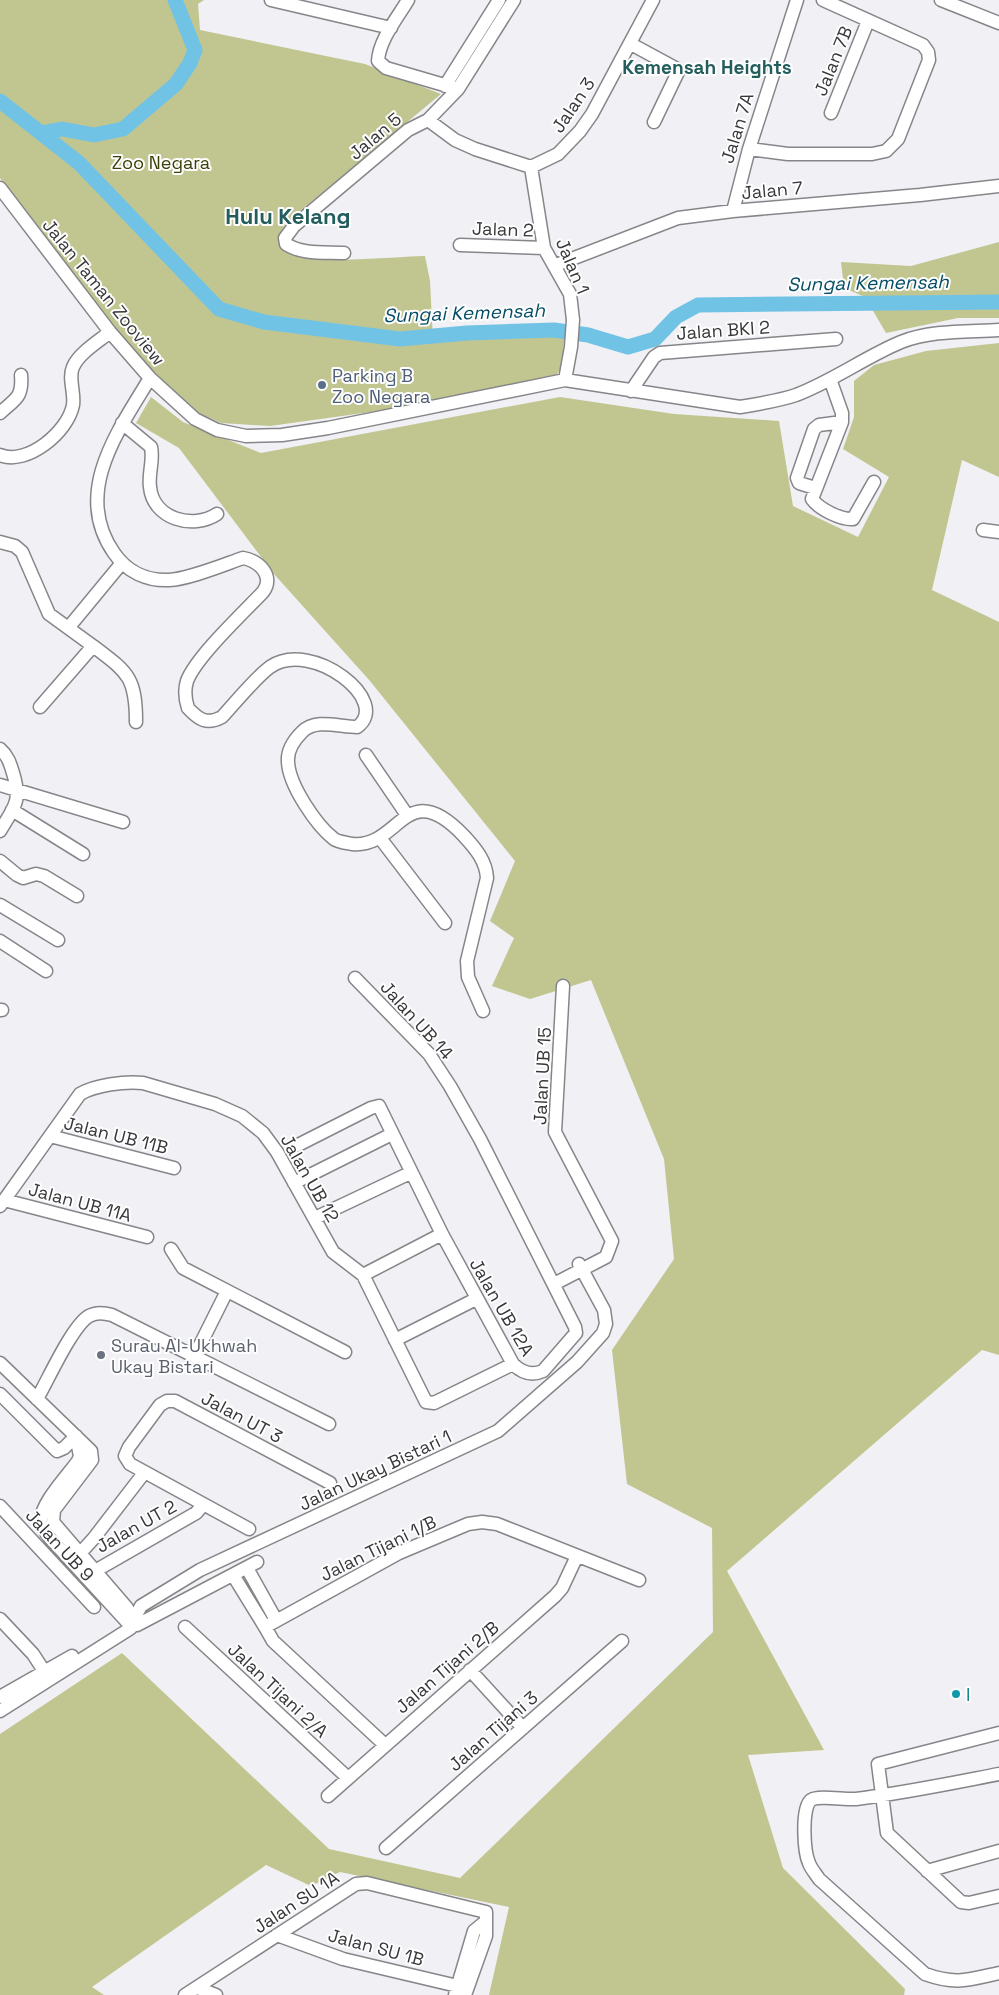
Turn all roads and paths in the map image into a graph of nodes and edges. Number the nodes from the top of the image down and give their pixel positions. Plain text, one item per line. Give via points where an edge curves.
1 (271, 0) edge
2 (318, 0) edge
3 (408, 0) edge
4 (499, 0) edge
5 (514, 0) edge
6 (653, 0) edge
7 (797, 0) edge
8 (823, 0) edge
9 (941, 0) edge
10 (304, 8) junction
11 (868, 21) junction
12 (999, 23) edge
13 (391, 28) junction
14 (631, 44) junction
15 (445, 86) junction
16 (458, 89) junction
17 (830, 113) dead end
18 (428, 120) junction
19 (654, 122) dead end
20 (749, 149) junction
21 (531, 167) junction
22 (999, 186) edge
23 (0, 188) edge
24 (733, 211) junction
25 (460, 245) dead end
26 (544, 248) junction
27 (344, 253) dead end
28 (556, 266) junction
29 (999, 330) edge
30 (110, 332) junction
31 (836, 339) dead end
32 (21, 375) dead end
33 (150, 378) junction
34 (830, 379) junction
35 (565, 380) junction
36 (631, 391) junction
37 (0, 413) edge
38 (122, 422) junction
39 (842, 422) junction
40 (0, 455) edge
41 (874, 482) dead end
42 (815, 488) junction
43 (217, 514) dead end
44 (983, 530) dead end
45 (999, 532) edge
46 (0, 542) edge
47 (121, 564) junction
48 (69, 627) junction
49 (93, 646) junction
50 (40, 707) dead end
51 (136, 722) dead end
52 (0, 749) edge
53 (366, 755) dead end
54 (0, 785) edge
55 (18, 790) junction
56 (12, 810) junction
57 (407, 815) junction
58 (123, 822) dead end
59 (0, 831) edge
60 (380, 838) junction
61 (83, 854) dead end
62 (0, 861) edge
63 (77, 896) dead end
64 (0, 905) edge
65 (445, 923) dead end
66 (58, 940) dead end
67 (0, 941) edge
68 (46, 971) dead end
69 (356, 978) dead end
70 (563, 986) dead end
71 (483, 1011) dead end
72 (392, 1134) junction
73 (50, 1136) junction
74 (480, 1139) joint
75 (298, 1145) dead end
76 (174, 1168) dead end
77 (410, 1173) junction
78 (294, 1183) junction
79 (2, 1203) edge
80 (315, 1218) junction
81 (442, 1234) junction
82 (147, 1237) dead end
83 (171, 1249) dead end
84 (581, 1267) junction
85 (363, 1275) junction
86 (552, 1281) junction
87 (227, 1291) junction
88 (476, 1300) junction
89 (395, 1340) junction
90 (345, 1352) dead end
91 (194, 1357) junction
92 (0, 1362) edge
93 (512, 1364) junction
94 (0, 1394) edge
95 (37, 1399) junction
96 (329, 1424) dead end
97 (76, 1436) junction
98 (144, 1473) junction
99 (330, 1483) dead end
100 (203, 1505) junction
101 (3, 1514) edge
102 (249, 1529) dead end
103 (577, 1556) junction
104 (76, 1558) junction
105 (90, 1574) junction
106 (233, 1575) junction
107 (639, 1580) dead end
108 (262, 1594) junction
109 (249, 1602) junction
110 (94, 1608) dead end
111 (0, 1618) edge
112 (276, 1620) junction
113 (132, 1623) junction
114 (264, 1627) junction
115 (185, 1628) dead end
116 (622, 1641) dead end
117 (470, 1670) junction
118 (44, 1671) junction
119 (0, 1697) edge
120 (0, 1711) edge
121 (523, 1728) junction
122 (999, 1734) edge
123 (385, 1745) junction
124 (999, 1774) edge
125 (348, 1778) junction
126 (328, 1796) dead end
127 (882, 1796) junction
128 (386, 1848) dead end
129 (999, 1851) edge
130 (927, 1871) junction
131 (999, 1896) edge
132 (277, 1935) junction
133 (999, 1973) edge
134 (198, 1988) junction
135 (461, 1991) edge
136 (185, 1995) edge
137 (216, 1995) edge

1 - 10 street
2 - 10 street
3 - 13 street
4 - 15 street
5 - 16 street, Jalan 5
6 - 14 street, Jalan 3
7 - 20 street, Jalan 7A
8 - 11 street
9 - 12 street
10 - 13 street
11 - 17 street, Jalan 7B
11 - 20 street via 923,45 928,52 929,60 898,139 886,151 872,154 788,154
13 - 15 street via 379,55 382,65
14 - 19 street via 679,70
14 - 21 street, Jalan 3 via 580,131 558,154
15 - 16 street
16 - 18 street, Jalan 5
18 - 21 street via 475,150
18 - 27 street, Jalan 5 via 408,130 294,226 285,238 286,244 303,251
20 - 24 street, Jalan 7A
21 - 26 street, Jalan 1
22 - 24 street, Jalan 7 via 920,196
23 - 30 street, Jalan Taman Zooview
24 - 28 street, Jalan 7 via 678,218
25 - 26 street, Jalan 2
26 - 28 street, Jalan 1
28 - 35 street, Jalan 1 via 570,294 573,320
29 - 34 street, Jalan Taman Zooview via 922,336 878,353
30 - 33 street, Jalan Taman Zooview
30 - 40 street via 72,367 74,404 62,430 36,450 15,456
31 - 36 street, Jalan BKI 2 via 660,353
32 - 37 street via 22,388 18,398
33 - 35 street, Jalan Taman Zooview via 195,419 217,430 246,436 282,435 328,428
33 - 38 street
34 - 36 street, Jalan Taman Zooview via 769,403 740,407
34 - 39 street
35 - 36 street, Jalan Taman Zooview
38 - 43 street via 151,447 150,487 162,510 187,522 208,520
38 - 47 street via 99,475 96,499 100,526
39 - 42 street
39 - 42 street via 819,425 814,429 797,478 799,483
41 - 42 street via 854,519 847,520 816,505 812,498
44 - 45 street
46 - 48 street via 15,546 22,552 49,614
47 - 48 street
47 - 60 street via 152,580 171,580 243,558 260,564 268,587 194,668 185,687 188,708 205,722 213,722 222,717 269,668 283,661 297,658 335,670 353,685 366,706 366,715 357,727 327,724 303,730 290,747 290,779 320,826 336,840 354,844
48 - 49 street
49 - 50 street
49 - 51 street via 123,669 130,679 136,701
52 - 55 street via 7,756
53 - 57 street
54 - 55 street
55 - 56 street via 18,799
55 - 58 street
56 - 59 street
56 - 61 street
57 - 60 street
57 - 71 street via 420,812 438,814 451,823 479,854 486,867 487,878 467,961 468,978
60 - 65 street
62 - 63 street via 23,878 36,874 44,876
64 - 66 street
67 - 68 street
69 - 74 street, Jalan UB 14 via 429,1054
70 - 84 street, Jalan UB 15 via 555,1132 612,1241 606,1257
72 - 75 street, Jalan UB 12A via 379,1106
72 - 77 street, Jalan UB 12A
72 - 78 street
73 - 76 street, Jalan UB 11B
73 - 78 street, Jalan UB 12 via 80,1094 133,1082 215,1104 242,1116 263,1133
73 - 79 street
74 - 86 street, Jalan UB 12A
77 - 80 street
77 - 81 street, Jalan UB 12A
78 - 80 street, Jalan UB 12
79 - 82 street, Jalan UB 11A
80 - 85 street, Jalan UB 12 via 333,1252
81 - 85 street
81 - 88 street, Jalan UB 12A
83 - 87 street via 183,1268
84 - 86 street, Jalan UB 15
84 - 113 street, Jalan Ukay Bistari 1 via 604,1310 603,1333 578,1362 498,1431 200,1570 142,1606
85 - 89 street, Jalan UB 12
86 - 93 street, Jalan UB 12A via 576,1333 537,1374 524,1373
87 - 90 street
87 - 91 street
88 - 89 street
88 - 93 street, Jalan UB 12A
89 - 93 street, Jalan UB 12 via 426,1402 430,1403
91 - 95 street via 112,1314 89,1316 78,1327
91 - 96 street
92 - 95 street
94 - 97 street via 57,1451
95 - 97 street
97 - 104 street via 78,1461 44,1506 41,1521 44,1530
98 - 99 street, Jalan UT 3 via 130,1464 126,1456 160,1405 167,1401 176,1402
98 - 100 street, Jalan UT 3
98 - 104 street, Jalan UT 2
100 - 102 street, Jalan UT 3
100 - 105 street, Jalan UT 2 via 196,1513
101 - 110 street, Jalan UB 9
103 - 107 street, Jalan Tijani 1/B
103 - 112 street, Jalan Tijani 1/B via 496,1524 468,1524 399,1552
103 - 117 street, Jalan Tijani 2/B via 555,1596
104 - 105 street
105 - 113 street via 127,1608
106 - 108 street, Jalan Ukay Bistari 1 via 252,1565
106 - 109 street
106 - 113 street, Jalan Ukay Bistari 1
108 - 109 street
108 - 112 street
109 - 114 street
111 - 118 street
112 - 114 street, Jalan Tijani 1/B
113 - 118 street, Jalan Ukay Bistari 1
113 - 120 street, Jalan Ukay Bistari 1
114 - 123 street via 273,1641
115 - 125 street, Jalan Tijani 2/A
116 - 121 street, Jalan Tijani 3
117 - 121 street
117 - 123 street, Jalan Tijani 2/B
118 - 119 street, Jalan Ukay Bistari 1
121 - 128 street, Jalan Tijani 3
122 - 127 street via 878,1764
123 - 125 street, Jalan Tijani 2/B
124 - 127 street
125 - 126 street, Jalan Tijani 2/B
127 - 130 street via 887,1833
127 - 133 street via 810,1801 805,1810 806,1846 808,1861 819,1879 926,1974 960,1982
129 - 130 street
130 - 131 street via 961,1902
132 - 134 street, Jalan SU 1A
132 - 135 street, Jalan SU 1B via 343,1960
132 - 135 street, Jalan SU 1A via 356,1884 367,1883 483,1910 486,1912 486,1936
134 - 136 street, Jalan SU 1A
134 - 137 street

